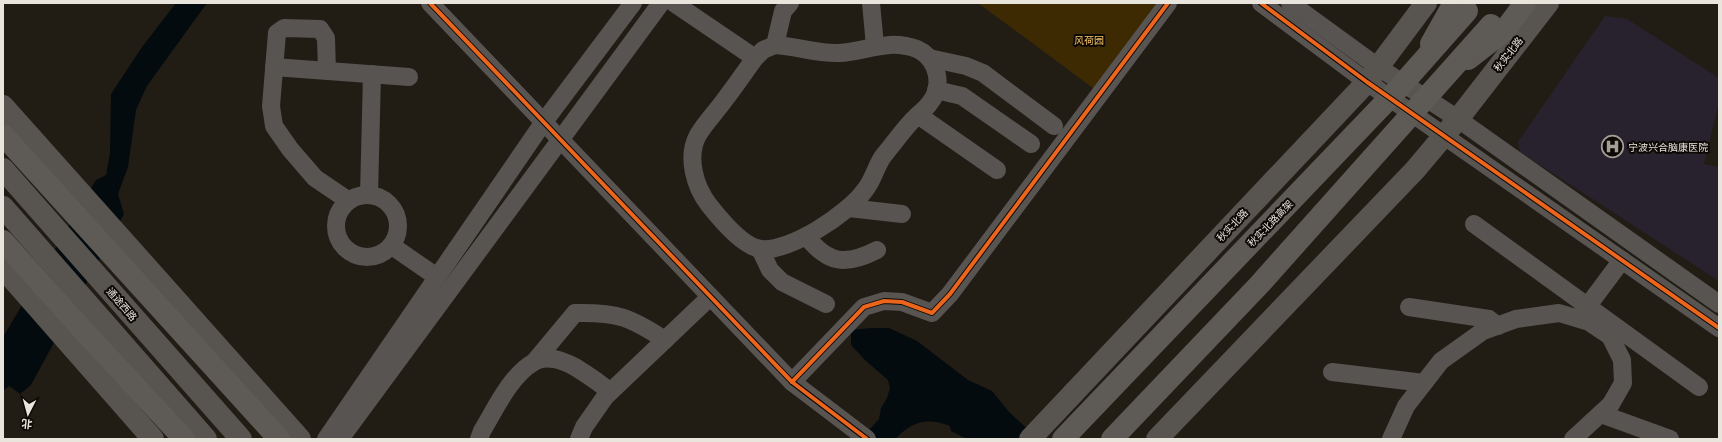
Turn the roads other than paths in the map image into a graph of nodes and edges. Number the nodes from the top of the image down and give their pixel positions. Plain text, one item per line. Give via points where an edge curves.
1 (430, 3) edge
2 (633, 3) edge
3 (661, 3) edge
4 (674, 3) edge
5 (790, 3) edge
6 (871, 3) edge
7 (1168, 3) edge
8 (1261, 3) edge
9 (1290, 3) edge
10 (1426, 3) edge
11 (1454, 3) edge
12 (1473, 3) edge
13 (1506, 3) edge
14 (1525, 3) edge
15 (1548, 3) edge
16 (775, 45) junction
17 (875, 46) junction
18 (755, 58) junction
19 (929, 58) junction
20 (1420, 64) junction
21 (274, 67) junction
22 (327, 71) junction
23 (372, 74) junction
24 (1372, 75) junction
25 (410, 77) dead end
26 (1443, 78) junction
27 (936, 90) junction
28 (3, 106) edge
29 (918, 115) junction
30 (1458, 120) junction
31 (543, 123) junction
32 (1054, 126) dead end
33 (3, 135) edge
34 (1444, 136) junction
35 (559, 140) junction
36 (1031, 144) dead end
37 (3, 168) edge
38 (997, 170) dead end
39 (69, 195) junction
40 (369, 195) junction
41 (348, 201) junction
42 (3, 207) edge
43 (849, 208) junction
44 (902, 214) dead end
45 (1474, 224) dead end
46 (806, 236) junction
47 (3, 241) edge
48 (392, 246) junction
49 (760, 249) junction
50 (877, 250) dead end
51 (1622, 260) junction
52 (3, 268) edge
53 (437, 277) junction
54 (710, 297) junction
55 (826, 304) dead end
56 (1719, 304) edge
57 (1409, 308) dead end
58 (1583, 313) junction
59 (1498, 326) junction
60 (1719, 328) edge
61 (665, 340) junction
62 (534, 361) junction
63 (1332, 372) dead end
64 (792, 382) junction
65 (1424, 383) junction
66 (1699, 387) dead end
67 (610, 392) junction
68 (1601, 414) junction
69 (153, 439) edge
70 (184, 439) edge
71 (206, 439) edge
72 (241, 439) edge
73 (279, 439) edge
74 (300, 439) edge
75 (326, 439) edge
76 (340, 439) edge
77 (479, 439) edge
78 (579, 439) edge
79 (867, 439) edge
80 (1030, 439) edge
81 (1063, 439) edge
82 (1112, 439) edge
83 (1157, 439) edge
84 (1391, 439) edge
85 (1573, 439) edge
86 (1670, 439) edge

1 - 31 street
2 - 31 street
3 - 35 street
4 - 18 street
5 - 16 street via 784,11
6 - 17 street
7 - 64 street via 950,294 932,313 902,302 884,301 864,307
8 - 24 street
9 - 24 street
10 - 24 main road, 秋实北路
11 - 20 highway, bridge
12 - 20 highway, 秋实北路高架, bridge
13 - 26 highway, bridge via 1491,25
14 - 26 highway, bridge via 1504,31
15 - 30 main road, 秋实北路
16 - 17 street via 840,53
16 - 18 street via 763,50
17 - 19 street via 896,45 917,50
18 - 49 street via 697,136 693,154 693,174 704,198 717,216 744,242
19 - 27 street via 938,73
19 - 32 street via 966,66 983,73
20 - 81 highway, 秋实北路高架, bridge
21 - 22 street
21 - 22 street via 277,33 284,28 320,30 326,38
21 - 41 street via 274,126 315,178
22 - 23 street
23 - 25 street
23 - 40 street
24 - 30 street
24 - 34 street
24 - 80 main road, 秋实北路
26 - 82 highway, bridge via 1259,284
27 - 29 street via 931,104
27 - 36 street via 962,96
28 - 39 main road
29 - 38 street
29 - 43 street via 879,161 874,177
30 - 34 main road, 秋实北路
30 - 56 street
31 - 35 street
31 - 53 street
33 - 39 highway
34 - 51 street
34 - 83 main road, 秋实北路 via 1415,170
35 - 54 street
35 - 76 street
37 - 72 main road, 通途西路
39 - 73 highway
39 - 74 main road via 125,243
40 - 41 street
40 - 48 street via 383,199 394,209 398,232
41 - 48 street via 336,219 337,234 344,247 364,257 380,255
42 - 71 main road
43 - 44 street
43 - 46 street via 816,232
45 - 58 street
46 - 49 street via 777,247
46 - 50 street via 816,248 832,258 859,259
47 - 70 highway
48 - 53 street
49 - 55 street via 770,270 782,282
51 - 58 street
51 - 60 street
52 - 69 main road
53 - 75 street
54 - 61 street
54 - 64 street
57 - 59 street via 1489,319
58 - 59 street via 1559,313 1516,319
58 - 66 street
58 - 68 street via 1589,322 1610,336 1622,360 1623,384 1611,404
59 - 65 street via 1483,331 1441,361
61 - 62 street via 646,327 614,314 575,313
61 - 67 street
62 - 67 street via 547,359 565,362 597,379
62 - 77 street via 517,376
63 - 65 street
64 - 79 street
65 - 84 street via 1406,406
67 - 78 street via 584,427
68 - 85 street
68 - 86 street

